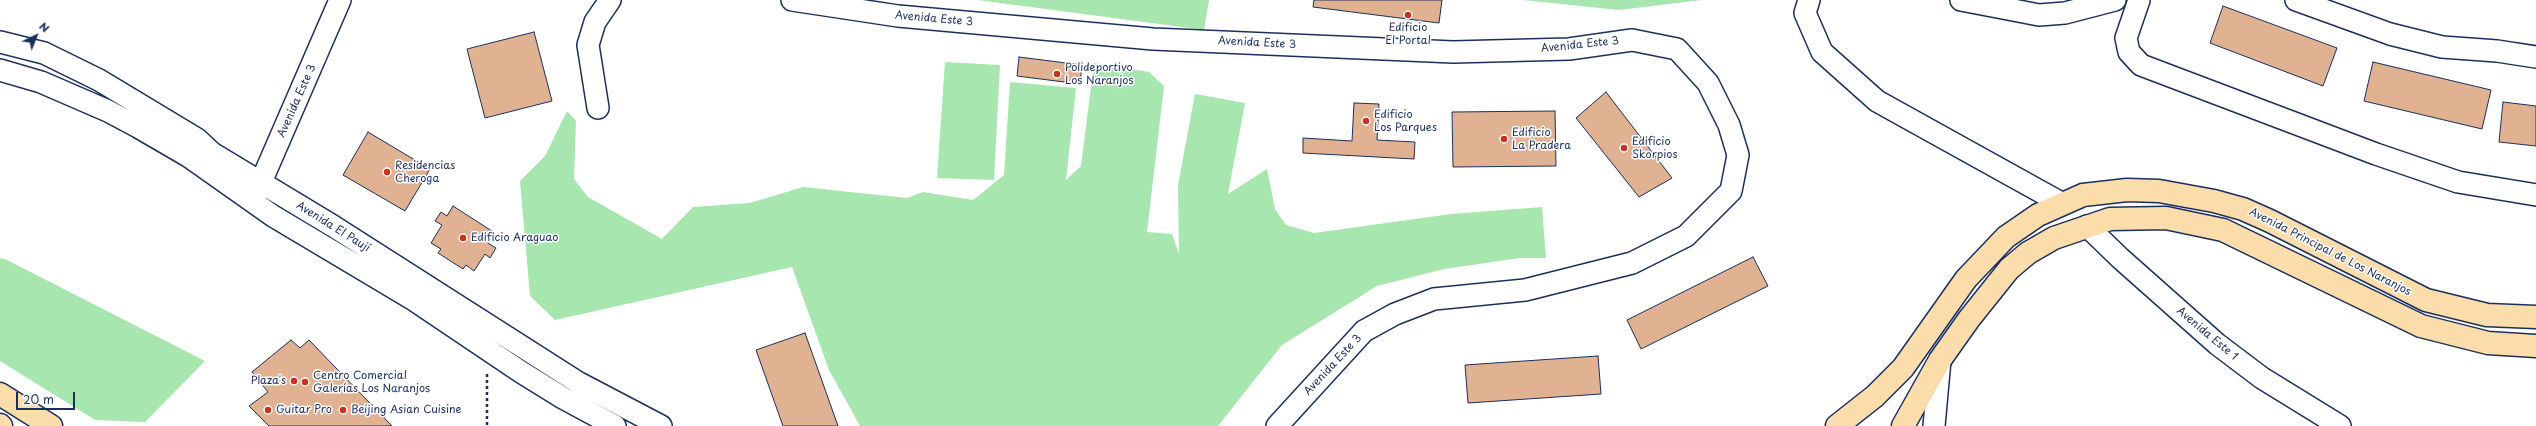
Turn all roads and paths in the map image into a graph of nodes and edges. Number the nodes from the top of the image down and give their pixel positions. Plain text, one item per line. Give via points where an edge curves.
1 (340, 0) edge
2 (610, 0) edge
3 (792, 0) edge
4 (1808, 0) edge
5 (1961, 0) edge
6 (2114, 0) edge
7 (2139, 0) edge
8 (2296, 0) edge
9 (0, 42) edge
10 (2536, 57) edge
11 (0, 70) edge
12 (598, 108) dead end
13 (261, 183) junction
14 (2536, 194) edge
15 (252, 202) junction
16 (2061, 203) junction
17 (2087, 226) junction
18 (2536, 317) edge
19 (2536, 346) edge
20 (1940, 360) junction
21 (487, 374) dead end
22 (0, 394) edge
23 (51, 426) edge
24 (487, 426) edge
25 (615, 426) edge
26 (661, 426) edge
27 (1277, 426) edge
28 (1837, 426) edge
29 (1903, 426) edge
30 (1934, 426) edge
31 (2340, 426) edge

1 - 13 street, Avenida Este 3
2 - 12 street via 595,22 588,45
3 - 27 street, Avenida Este 3 via 898,16 1160,39 1453,52 1570,49 1632,40 1677,49 1708,83 1729,125 1738,155 1731,191 1686,236 1632,263 1525,290 1434,299 1395,314 1364,331
4 - 16 street via 1806,13 1811,31 1822,52 1877,101
5 - 6 street via 2039,14 2065,13
7 - 14 street via 2126,38 2129,52 2141,65 2376,154 2458,182
8 - 10 street via 2390,34 2442,47
9 - 13 street, Avenida El Paují via 44,53 99,80 197,139 212,153
11 - 15 street, Avenida El Paují via 41,82 108,111 188,156
13 - 15 street, Avenida Este 3
13 - 26 street, Avenida El Paují via 579,383
15 - 25 street, Avenida El Paují via 414,300 563,398
16 - 18 main road, Avenida Principal de Los Naranjos via 2083,195 2127,190 2193,196 2243,209 2426,300 2487,315
16 - 28 main road, Avenida Principal de Los Naranjos via 2021,225 1996,247 1959,288 1898,373 1875,396
17 - 19 main road via 2110,219 2166,218 2217,228 2244,238 2421,326 2488,343
17 - 20 main road via 2054,238 2028,253 2010,268
17 - 31 street, Avenida Este 1 via 2217,344 2262,378
20 - 29 main road
20 - 30 street
21 - 24 path
22 - 23 main road

